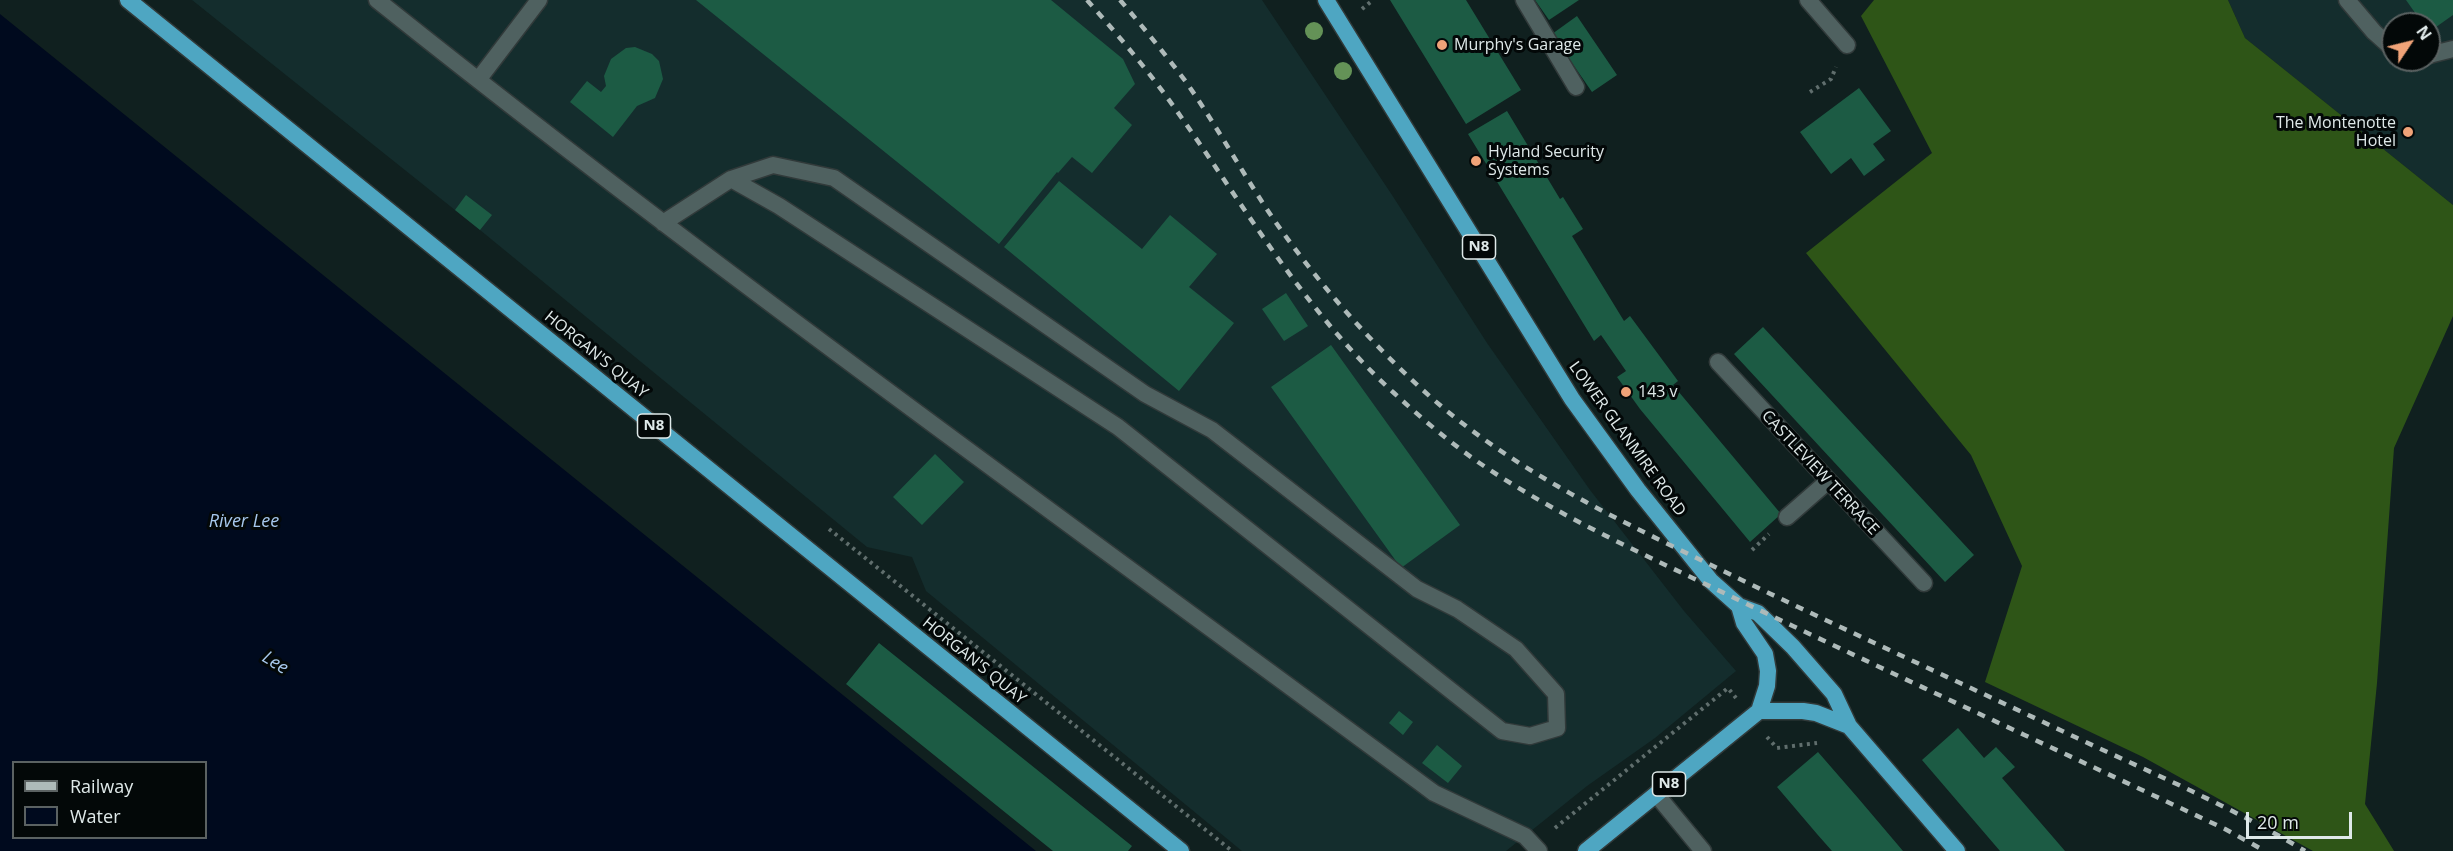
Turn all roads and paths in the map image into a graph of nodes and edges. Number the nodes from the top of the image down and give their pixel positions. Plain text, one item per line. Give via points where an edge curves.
1 (128, 0) edge
2 (377, 0) edge
3 (539, 0) edge
4 (1326, 0) edge
5 (1524, 0) edge
6 (1808, 0) edge
7 (2347, 0) edge
8 (2381, 39) edge
9 (1847, 45) joint
10 (477, 80) junction
11 (1576, 87) dead end
12 (1810, 92) dead end
13 (731, 179) junction
14 (663, 223) junction
15 (1718, 362) dead end
16 (1827, 482) junction
17 (1787, 518) dead end
18 (1924, 583) dead end
19 (1739, 606) junction
20 (1733, 694) dead end
21 (1759, 711) junction
22 (1849, 726) junction
23 (1768, 738) dead end
24 (1825, 745) dead end
25 (1656, 794) junction
26 (1556, 827) dead end
27 (1181, 851) edge
28 (1539, 851) edge
29 (1587, 851) edge
30 (1703, 851) edge
31 (1957, 851) edge

1 - 27 highway, HORGAN'S QUAY / N8
2 - 10 street
3 - 10 street
4 - 19 highway, LOWER GLANMIRE ROAD / N8 via 1572,399 1711,581
5 - 11 street
6 - 9 street
7 - 8 street
9 - 12 path via 1831,78
10 - 14 street
13 - 13 street via 773,165 834,178 1145,394 1212,430 1417,589 1457,609 1516,649 1556,694 1557,728 1530,736 1502,731 1118,427 789,212
13 - 14 street
14 - 28 street via 1434,793 1525,836
15 - 16 street, CASTLEVIEW TERRACE
16 - 17 street
16 - 18 street, CASTLEVIEW TERRACE
19 - 21 highway, N8 via 1744,623 1767,662 1767,686
19 - 22 highway, LOWER GLANMIRE ROAD / N8 via 1758,613 1793,647 1833,694
20 - 26 path via 1728,688
21 - 22 highway, N8 via 1816,713
21 - 25 highway, N8
22 - 31 highway, LOWER GLANMIRE ROAD / N8
23 - 24 path via 1777,748 1818,742
25 - 29 highway, N8
25 - 30 street

